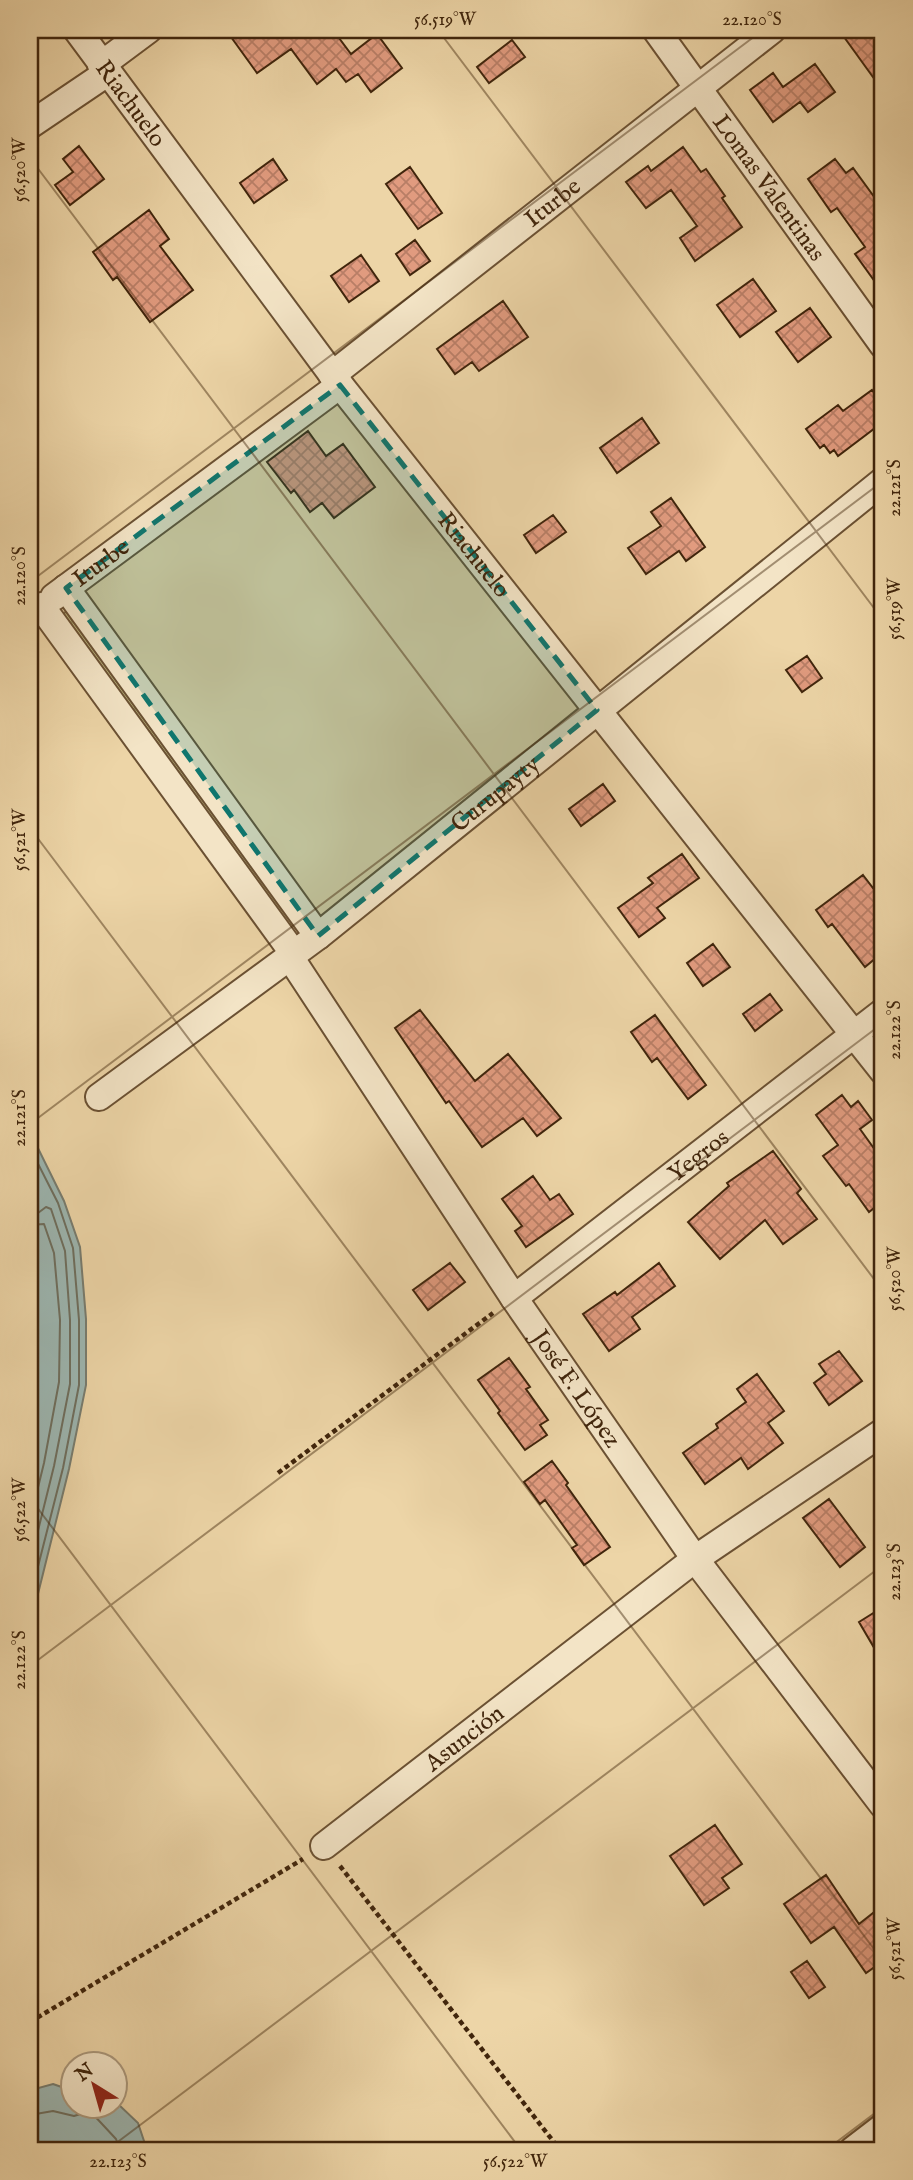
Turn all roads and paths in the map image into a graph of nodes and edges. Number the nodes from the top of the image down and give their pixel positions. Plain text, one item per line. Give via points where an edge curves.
1 (77, 30) edge
2 (148, 30) edge
3 (656, 30) edge
4 (772, 30) edge
5 (104, 69) junction
6 (698, 88) junction
7 (30, 125) edge
8 (883, 345) edge
9 (336, 380) junction
10 (883, 481) edge
11 (66, 587) junction
12 (36, 611) edge
13 (597, 709) junction
14 (318, 936) junction
15 (292, 956) junction
16 (883, 1012) edge
17 (854, 1035) junction
18 (883, 1071) edge
19 (99, 1097) dead end
20 (514, 1298) junction
21 (883, 1432) edge
22 (278, 1474) dead end
23 (695, 1559) junction
24 (883, 1805) edge
25 (324, 1846) junction
26 (30, 2022) edge
27 (883, 2127) edge
28 (560, 2150) edge
29 (853, 2150) edge

1 - 5 street, Riachuelo
2 - 5 street
3 - 6 street, Lomas Valentinas
4 - 6 street, Iturbe
5 - 7 street
5 - 9 street, Riachuelo
6 - 8 street, Lomas Valentinas
6 - 9 street, Iturbe
9 - 11 street, Iturbe
9 - 13 street, Riachuelo
10 - 13 street, Curupayty
11 - 12 street, Iturbe
11 - 14 street
12 - 15 street, José F. López
13 - 14 street, Curupayty
13 - 17 street, Riachuelo
14 - 15 street, Curupayty
15 - 19 street, Curupayty
15 - 20 street, José F. López
16 - 17 street, Yegros
17 - 18 street, Riachuelo
17 - 20 street, Yegros
20 - 22 path
20 - 23 street, José F. López
21 - 23 street, Asunción
23 - 24 street, José F. López
23 - 25 street, Asunción
25 - 26 path
25 - 28 path
27 - 29 street

